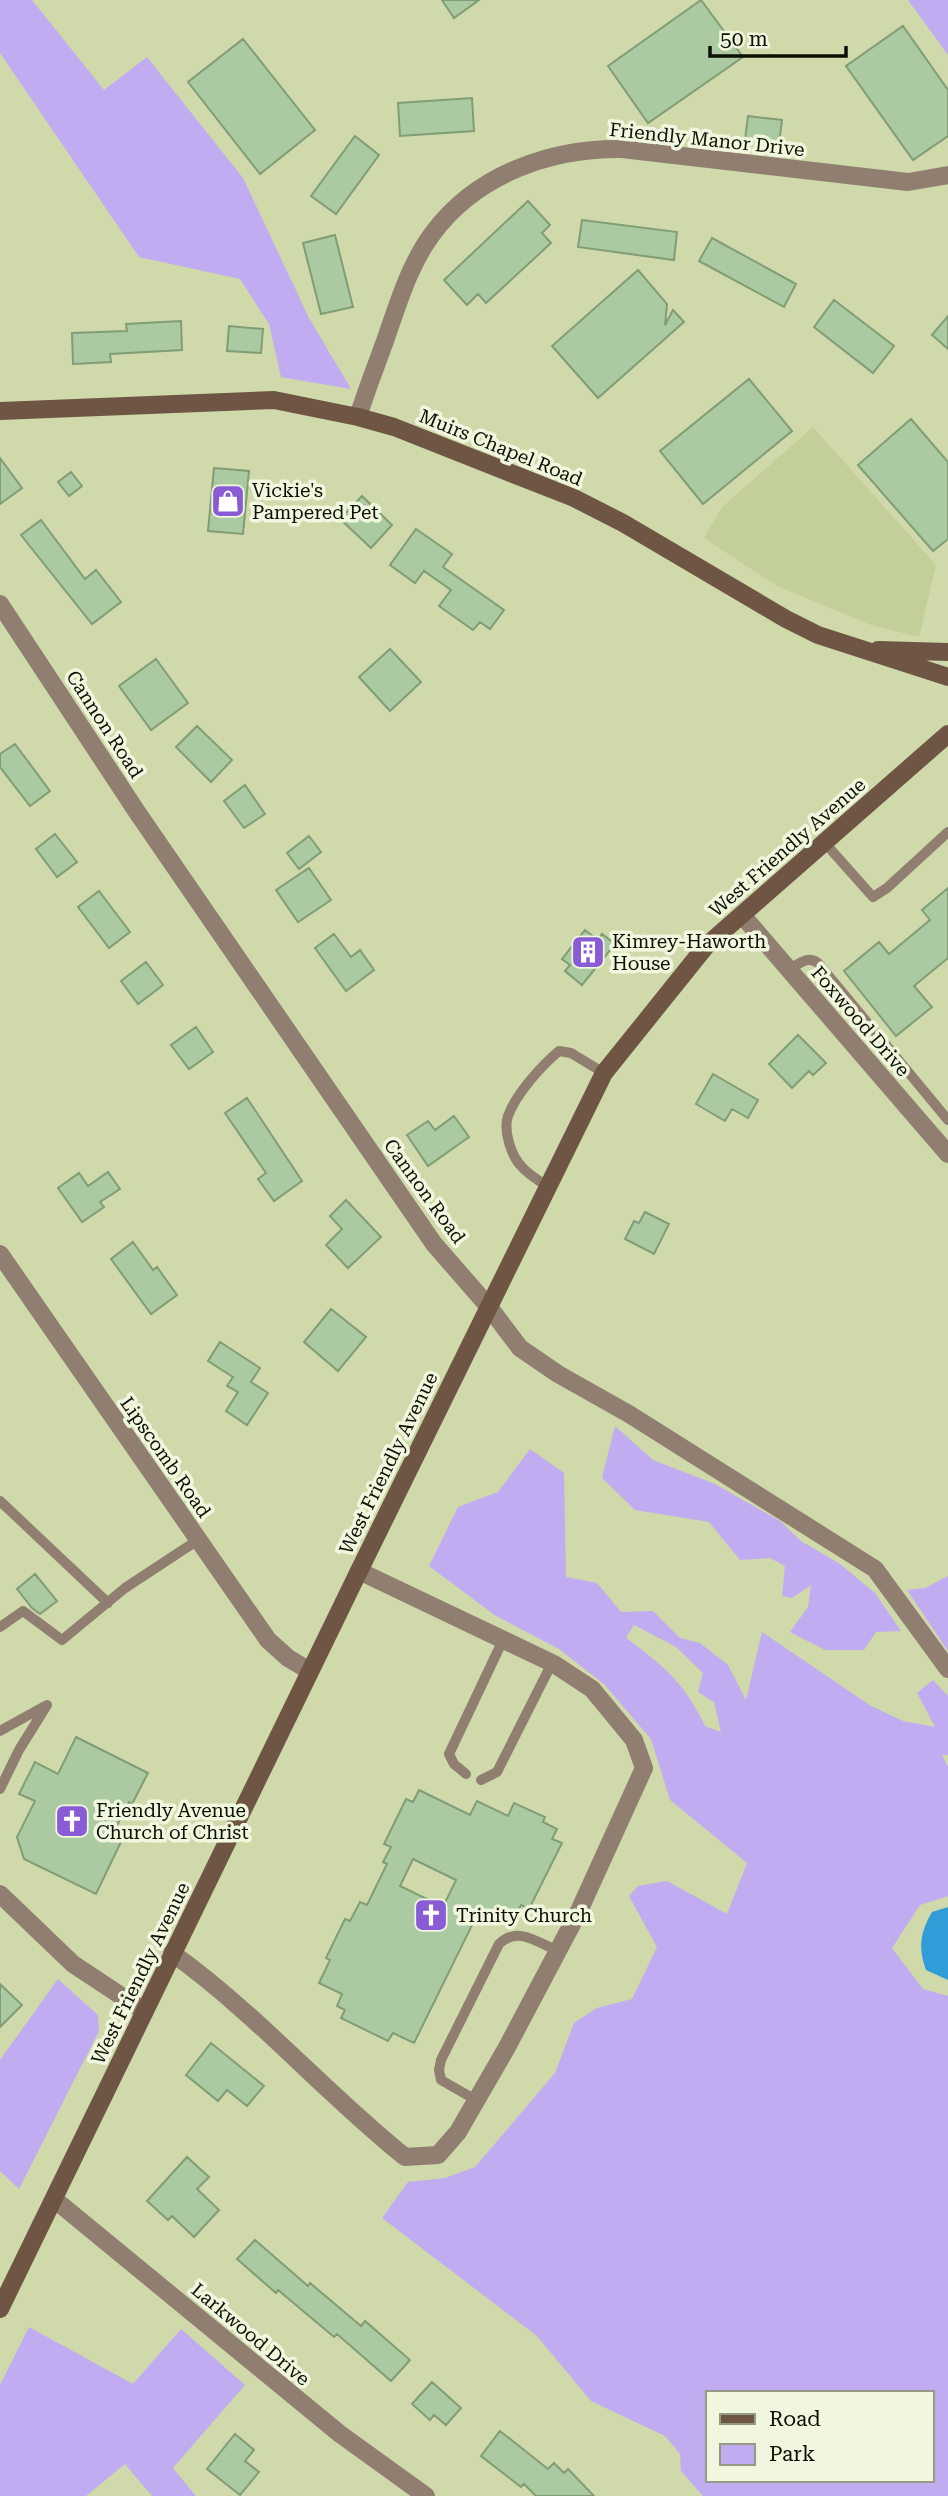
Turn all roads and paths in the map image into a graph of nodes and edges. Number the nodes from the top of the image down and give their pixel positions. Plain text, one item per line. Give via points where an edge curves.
1 (948, 175) edge
2 (0, 411) edge
3 (358, 417) junction
4 (0, 604) edge
5 (860, 649) junction
6 (948, 652) edge
7 (948, 677) edge
8 (948, 734) edge
9 (948, 832) edge
10 (824, 842) junction
11 (741, 915) junction
12 (789, 970) junction
13 (604, 1073) junction
14 (948, 1120) edge
15 (945, 1143) edge
16 (548, 1187) junction
17 (0, 1254) edge
18 (489, 1307) junction
19 (0, 1501) edge
20 (198, 1540) junction
21 (359, 1571) junction
22 (108, 1603) junction
23 (0, 1627) edge
24 (503, 1640) junction
25 (552, 1663) junction
26 (948, 1669) edge
27 (310, 1671) junction
28 (0, 1731) edge
29 (466, 1774) dead end
30 (481, 1780) dead end
31 (0, 1789) edge
32 (0, 1894) edge
33 (558, 1951) junction
34 (172, 1953) junction
35 (144, 2011) junction
36 (476, 2100) junction
37 (54, 2199) junction
38 (0, 2309) edge
39 (426, 2496) edge

1 - 3 street, Friendly Manor Drive via 908,182 622,149 574,150 519,167 477,191 432,234 401,293
2 - 3 main road, Muirs Chapel Road via 274,400
3 - 5 main road, Muirs Chapel Road via 573,498 647,536 786,620
4 - 18 street, Cannon Road via 434,1244
5 - 6 main road
5 - 7 main road, Muirs Chapel Road
8 - 10 main road, West Friendly Avenue
9 - 10 lane via 873,897
10 - 11 main road, West Friendly Avenue
11 - 12 street, Foxwood Drive
11 - 13 main road, West Friendly Avenue via 706,946
12 - 14 lane via 807,959 818,963
12 - 15 street, Foxwood Drive
13 - 16 main road, West Friendly Avenue
13 - 16 lane via 559,1051 538,1072 507,1118 512,1150 521,1167
16 - 18 main road, West Friendly Avenue
17 - 20 street, Lipscomb Road
18 - 21 main road, West Friendly Avenue
18 - 26 street, Cannon Road via 520,1348 558,1374 629,1413 875,1569
19 - 22 lane
20 - 22 lane
20 - 27 street, Lipscomb Road via 268,1640
21 - 24 street
21 - 27 main road, West Friendly Avenue
22 - 23 lane via 62,1640 23,1611
24 - 25 street
24 - 29 lane via 449,1754
25 - 30 lane via 497,1772
25 - 33 street via 592,1689 634,1740 644,1768
27 - 34 main road, West Friendly Avenue
28 - 31 lane via 47,1705
32 - 35 street via 73,1964
33 - 36 street
33 - 36 lane via 516,1934 499,1944 439,2070 441,2080
34 - 35 main road, West Friendly Avenue
34 - 36 street via 208,1979 405,2157 438,2155
35 - 37 main road, West Friendly Avenue
37 - 38 main road, West Friendly Avenue
37 - 39 street, Larkwood Drive via 340,2434

